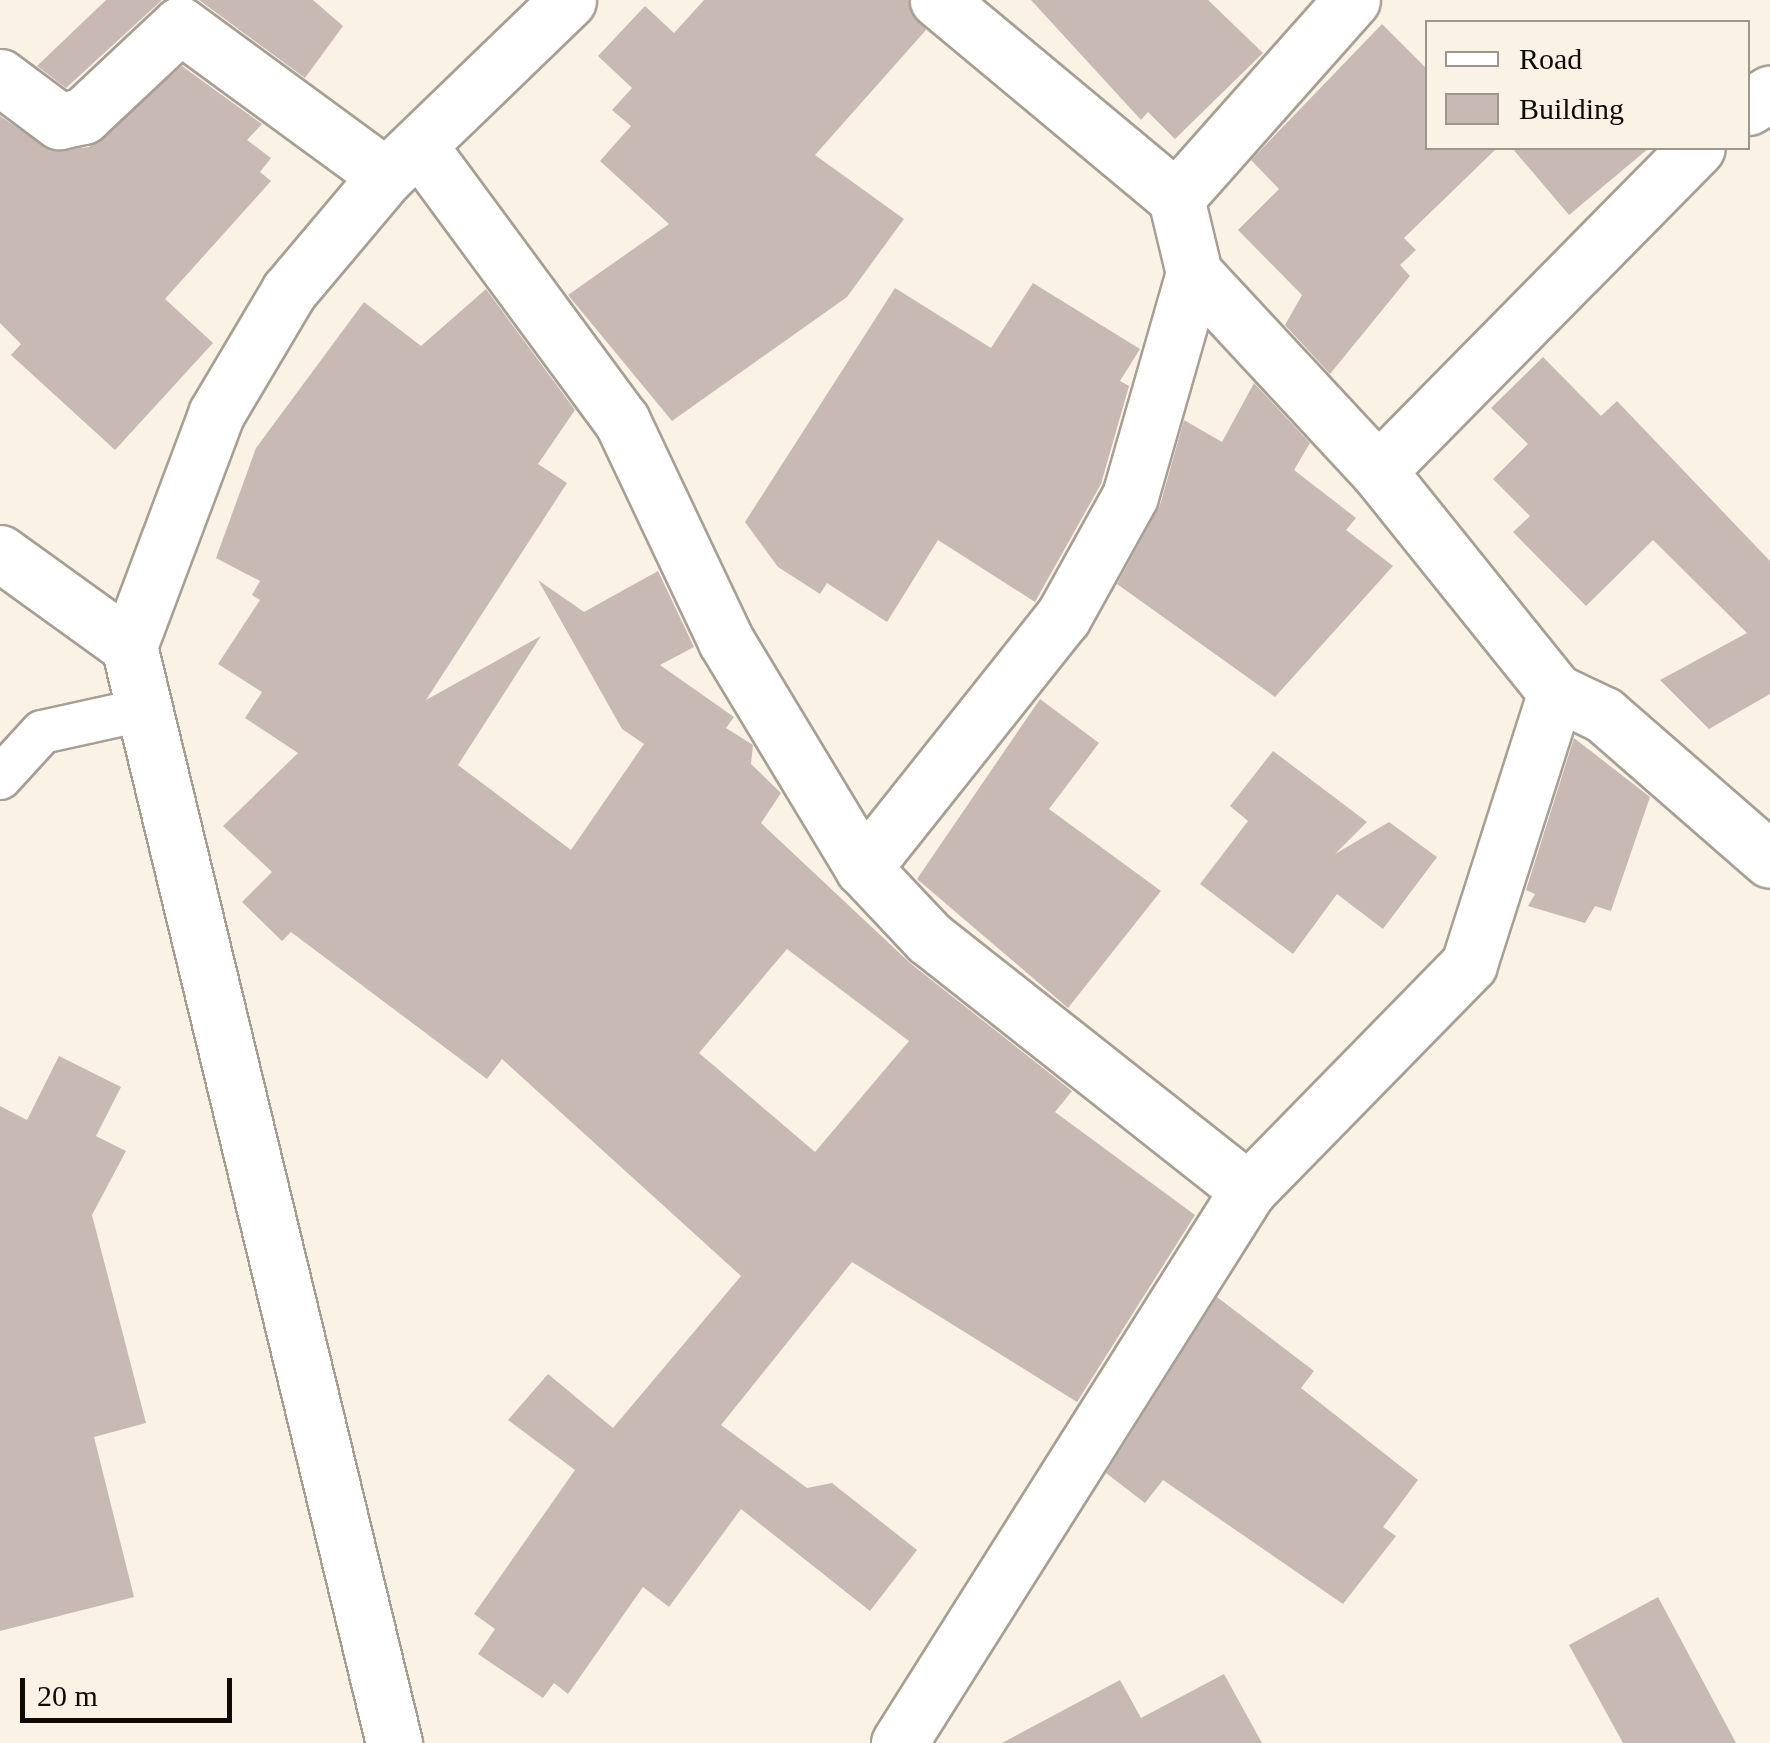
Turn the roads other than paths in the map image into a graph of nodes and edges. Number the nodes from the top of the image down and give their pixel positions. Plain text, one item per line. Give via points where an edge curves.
1 (568, 0) edge
2 (938, 0) edge
3 (1352, 0) edge
4 (0, 77) edge
5 (1694, 150) edge
6 (403, 161) junction
7 (1176, 198) junction
8 (1194, 274) junction
9 (1378, 471) junction
10 (0, 553) edge
11 (128, 646) junction
12 (1556, 692) junction
13 (148, 709) junction
14 (0, 778) edge
15 (1770, 860) edge
16 (864, 868) junction
17 (1248, 1190) junction
18 (394, 1743) edge
19 (898, 1743) edge

1 - 6 street
2 - 7 street
3 - 7 street
4 - 6 street via 60,120 83,116 180,25
5 - 9 street
6 - 11 street via 288,291 216,414
6 - 16 street via 622,420 726,640
7 - 8 street
8 - 9 street
8 - 16 street via 1130,496 1063,617
9 - 12 street
10 - 11 street
11 - 13 street
12 - 15 street via 1604,715
12 - 17 street via 1469,964
13 - 14 lane via 42,732
13 - 18 street
16 - 17 street via 929,938
17 - 19 street

